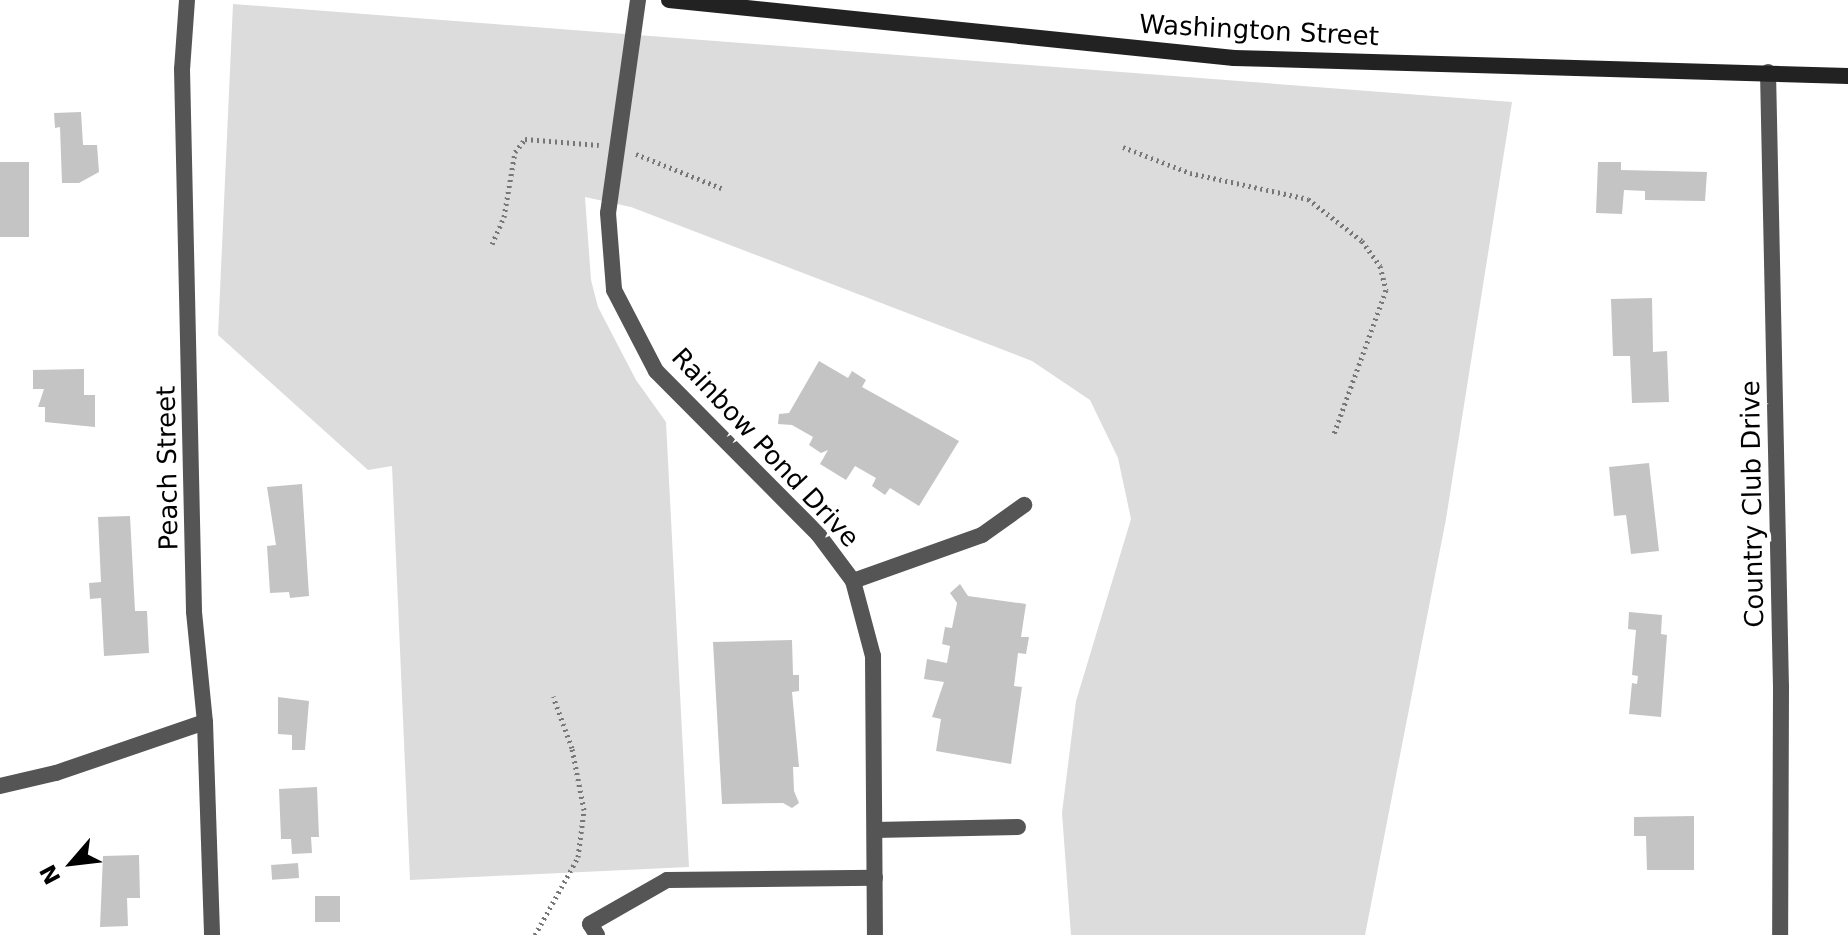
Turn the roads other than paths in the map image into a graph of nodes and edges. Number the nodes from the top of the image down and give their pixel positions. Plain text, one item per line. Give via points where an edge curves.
1 (187, 0) edge
2 (638, 0) edge
3 (669, 0) edge
4 (1768, 72) junction
5 (1848, 76) edge
6 (1024, 505) dead end
7 (853, 581) junction
8 (205, 722) junction
9 (0, 786) edge
10 (1018, 827) dead end
11 (875, 830) junction
12 (875, 878) junction
13 (212, 935) edge
14 (597, 935) edge
15 (875, 935) edge
16 (1780, 935) edge

1 - 8 street, Peach Street via 182,69 194,612
2 - 7 street, Rainbow Pond Drive via 608,213 614,290 656,371 818,534
3 - 4 main road, Washington Street via 1234,58
4 - 5 main road, Washington Street
4 - 16 street, Country Club Drive via 1781,687
6 - 7 street via 982,535
7 - 11 street, Rainbow Pond Drive via 873,656
8 - 9 street via 56,773
8 - 13 street, Peach Street
10 - 11 street
11 - 12 street, Rainbow Pond Drive
12 - 14 street via 667,880 590,924
12 - 15 street, Rainbow Pond Drive

